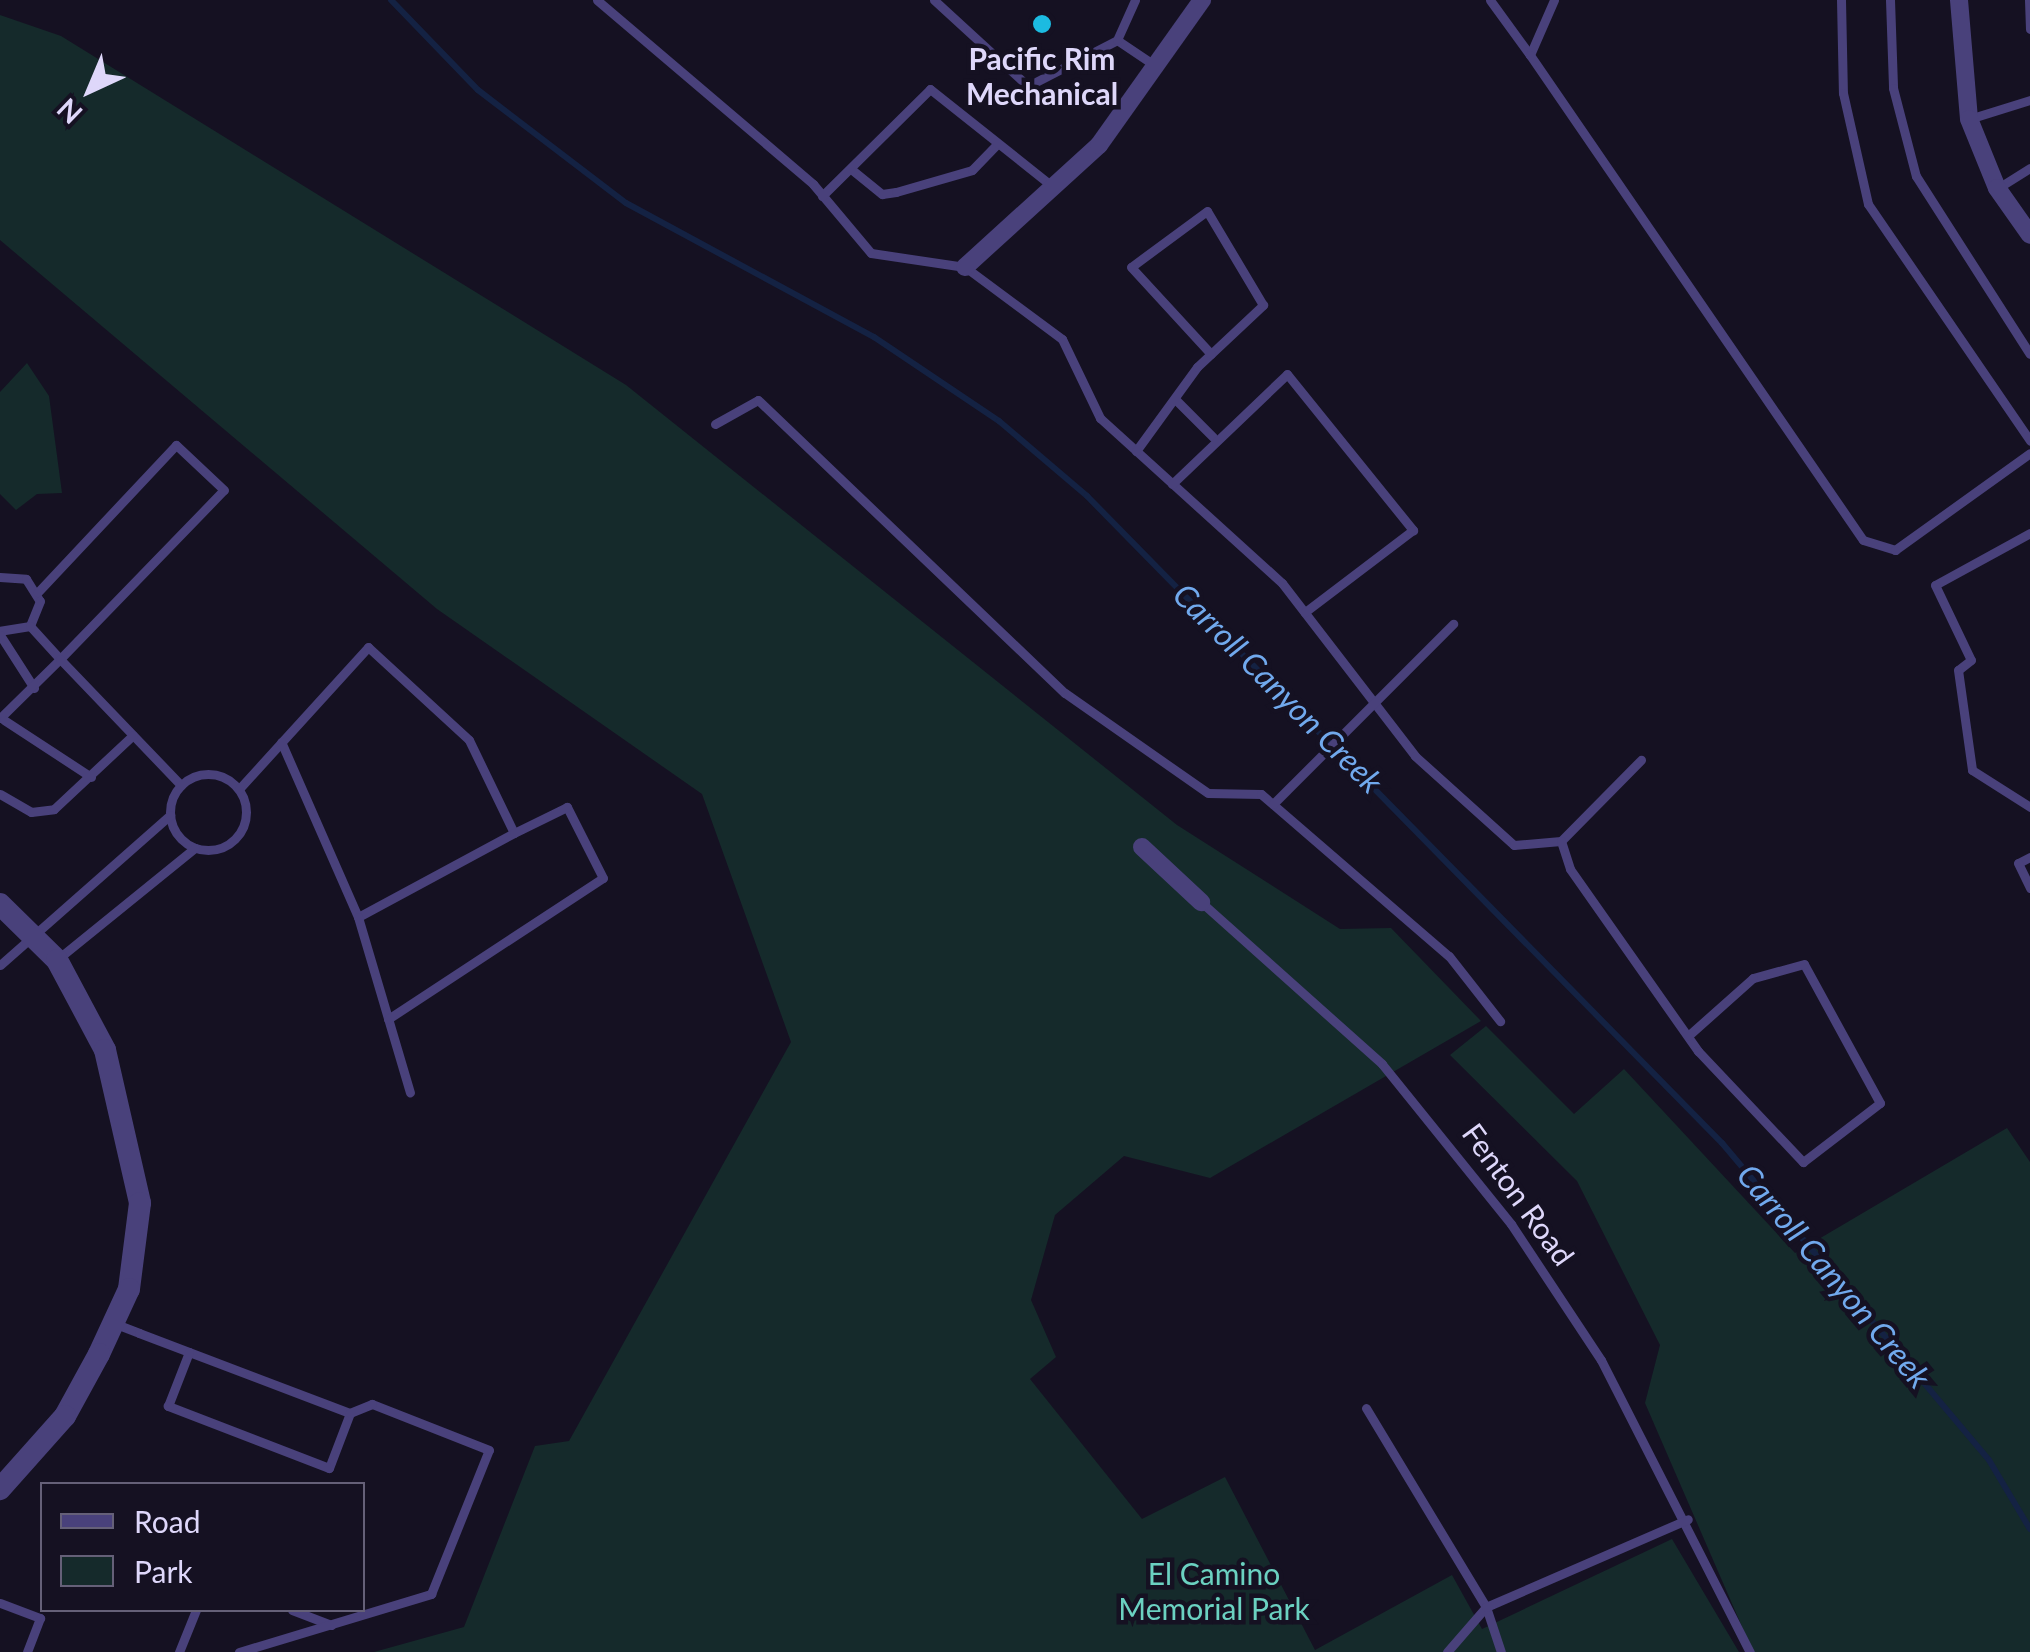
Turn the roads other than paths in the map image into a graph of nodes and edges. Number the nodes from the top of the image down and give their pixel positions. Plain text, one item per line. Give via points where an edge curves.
1 (597, 0) edge
2 (934, 0) edge
3 (1135, 0) edge
4 (1202, 0) edge
5 (1554, 0) edge
6 (1841, 0) edge
7 (1890, 0) edge
8 (1959, 0) edge
9 (2029, 0) edge
10 (1495, 2) edge
11 (2030, 30) edge
12 (1117, 40) junction
13 (1530, 55) junction
14 (1158, 68) junction
15 (2030, 100) edge
16 (1969, 119) junction
17 (996, 145) junction
18 (2030, 168) edge
19 (852, 169) junction
20 (1053, 187) junction
21 (1997, 188) junction
22 (822, 196) junction
23 (2030, 235) edge
24 (965, 268) junction
25 (1211, 354) junction
26 (2030, 354) edge
27 (1177, 400) junction
28 (715, 424) dead end
29 (1212, 436) junction
30 (2030, 441) edge
31 (1136, 452) junction
32 (2030, 453) edge
33 (1172, 484) junction
34 (2030, 533) edge
35 (0, 577) edge
36 (38, 592) junction
37 (1305, 612) junction
38 (1453, 624) dead end
39 (30, 626) junction
40 (0, 633) edge
41 (60, 659) junction
42 (34, 688) junction
43 (1374, 702) junction
44 (2, 719) edge
45 (133, 735) junction
46 (281, 742) junction
47 (1641, 760) dead end
48 (91, 776) junction
49 (181, 785) junction
50 (238, 789) junction
51 (0, 794) edge
52 (1273, 804) junction
53 (2030, 807) edge
54 (170, 815) junction
55 (514, 833) junction
56 (1561, 841) junction
57 (1142, 847) dead end
58 (195, 848) junction
59 (2030, 857) edge
60 (2030, 888) edge
61 (1200, 902) joint
62 (0, 904) edge
63 (358, 917) junction
64 (35, 931) junction
65 (57, 960) junction
66 (0, 965) edge
67 (388, 1020) junction
68 (1500, 1020) dead end
69 (1688, 1036) junction
70 (410, 1092) dead end
71 (113, 1322) junction
72 (189, 1352) junction
73 (1366, 1408) dead end
74 (350, 1413) junction
75 (0, 1489) edge
76 (1688, 1519) junction
77 (0, 1603) edge
78 (1486, 1607) junction
79 (195, 1612) edge
80 (297, 1612) edge
81 (331, 1625) junction
82 (28, 1652) edge
83 (179, 1652) edge
84 (239, 1652) edge
85 (1448, 1652) edge
86 (1500, 1652) edge
87 (1750, 1652) edge

1 - 22 lane
2 - 12 lane via 1028,86
3 - 12 lane
4 - 14 street
5 - 13 lane
6 - 30 lane via 1844,93 1868,204
7 - 26 lane via 1893,88 1916,176
8 - 16 street
9 - 11 lane
10 - 13 lane
12 - 14 lane
13 - 32 lane via 1863,540 1895,550
14 - 20 street
15 - 16 lane
16 - 21 street
17 - 19 lane via 972,170 896,192 882,194
17 - 19 lane via 930,90
17 - 20 lane
18 - 21 lane
19 - 22 lane
20 - 24 street
21 - 23 street
22 - 24 lane via 871,253
24 - 31 lane via 1062,339 1100,418
25 - 25 lane via 1263,305 1207,212 1131,267
25 - 27 lane
27 - 29 lane
27 - 31 lane
28 - 52 lane via 758,400 1065,693 1208,793 1261,794
29 - 33 lane
29 - 37 lane via 1287,374 1414,530
31 - 33 lane
33 - 37 lane
34 - 53 lane via 1936,585 1971,660 1958,670 1972,770
35 - 36 lane via 26,579
36 - 39 lane
36 - 41 lane via 176,445 224,490
37 - 43 lane
38 - 43 lane
39 - 40 lane
39 - 41 lane
40 - 42 lane
41 - 42 lane
41 - 45 lane
42 - 44 lane
43 - 52 lane
43 - 56 lane via 1415,756 1514,845
44 - 48 lane
45 - 48 lane
45 - 49 lane
46 - 50 lane
46 - 55 lane via 368,647 469,740
46 - 63 lane
47 - 56 lane
48 - 51 lane via 43,812
49 - 50 lane via 210,774
49 - 54 lane
50 - 58 lane via 242,830 217,849
52 - 68 lane via 1449,956
54 - 58 lane
54 - 64 lane
55 - 63 lane
55 - 67 lane via 567,806 603,878
56 - 69 lane via 1570,869
57 - 61 street, Fenton Road
58 - 65 lane
59 - 60 lane via 2018,863
61 - 76 lane, Fenton Road via 1431,1119 1601,1360
62 - 64 street
63 - 67 lane
64 - 65 street
64 - 66 lane
65 - 71 street via 104,1050 131,1134 140,1203 128,1289
67 - 70 lane
69 - 69 lane via 1802,1162 1880,1103 1804,964 1754,978
71 - 72 lane
71 - 75 street via 64,1416
72 - 74 lane
72 - 74 lane via 168,1406 240,1434 330,1468
73 - 78 lane
74 - 81 lane via 372,1404 489,1450 431,1594
76 - 78 lane
76 - 87 lane, Fenton Road
77 - 82 lane via 40,1618
78 - 85 lane
78 - 86 lane
79 - 83 lane
80 - 81 lane
81 - 84 lane

